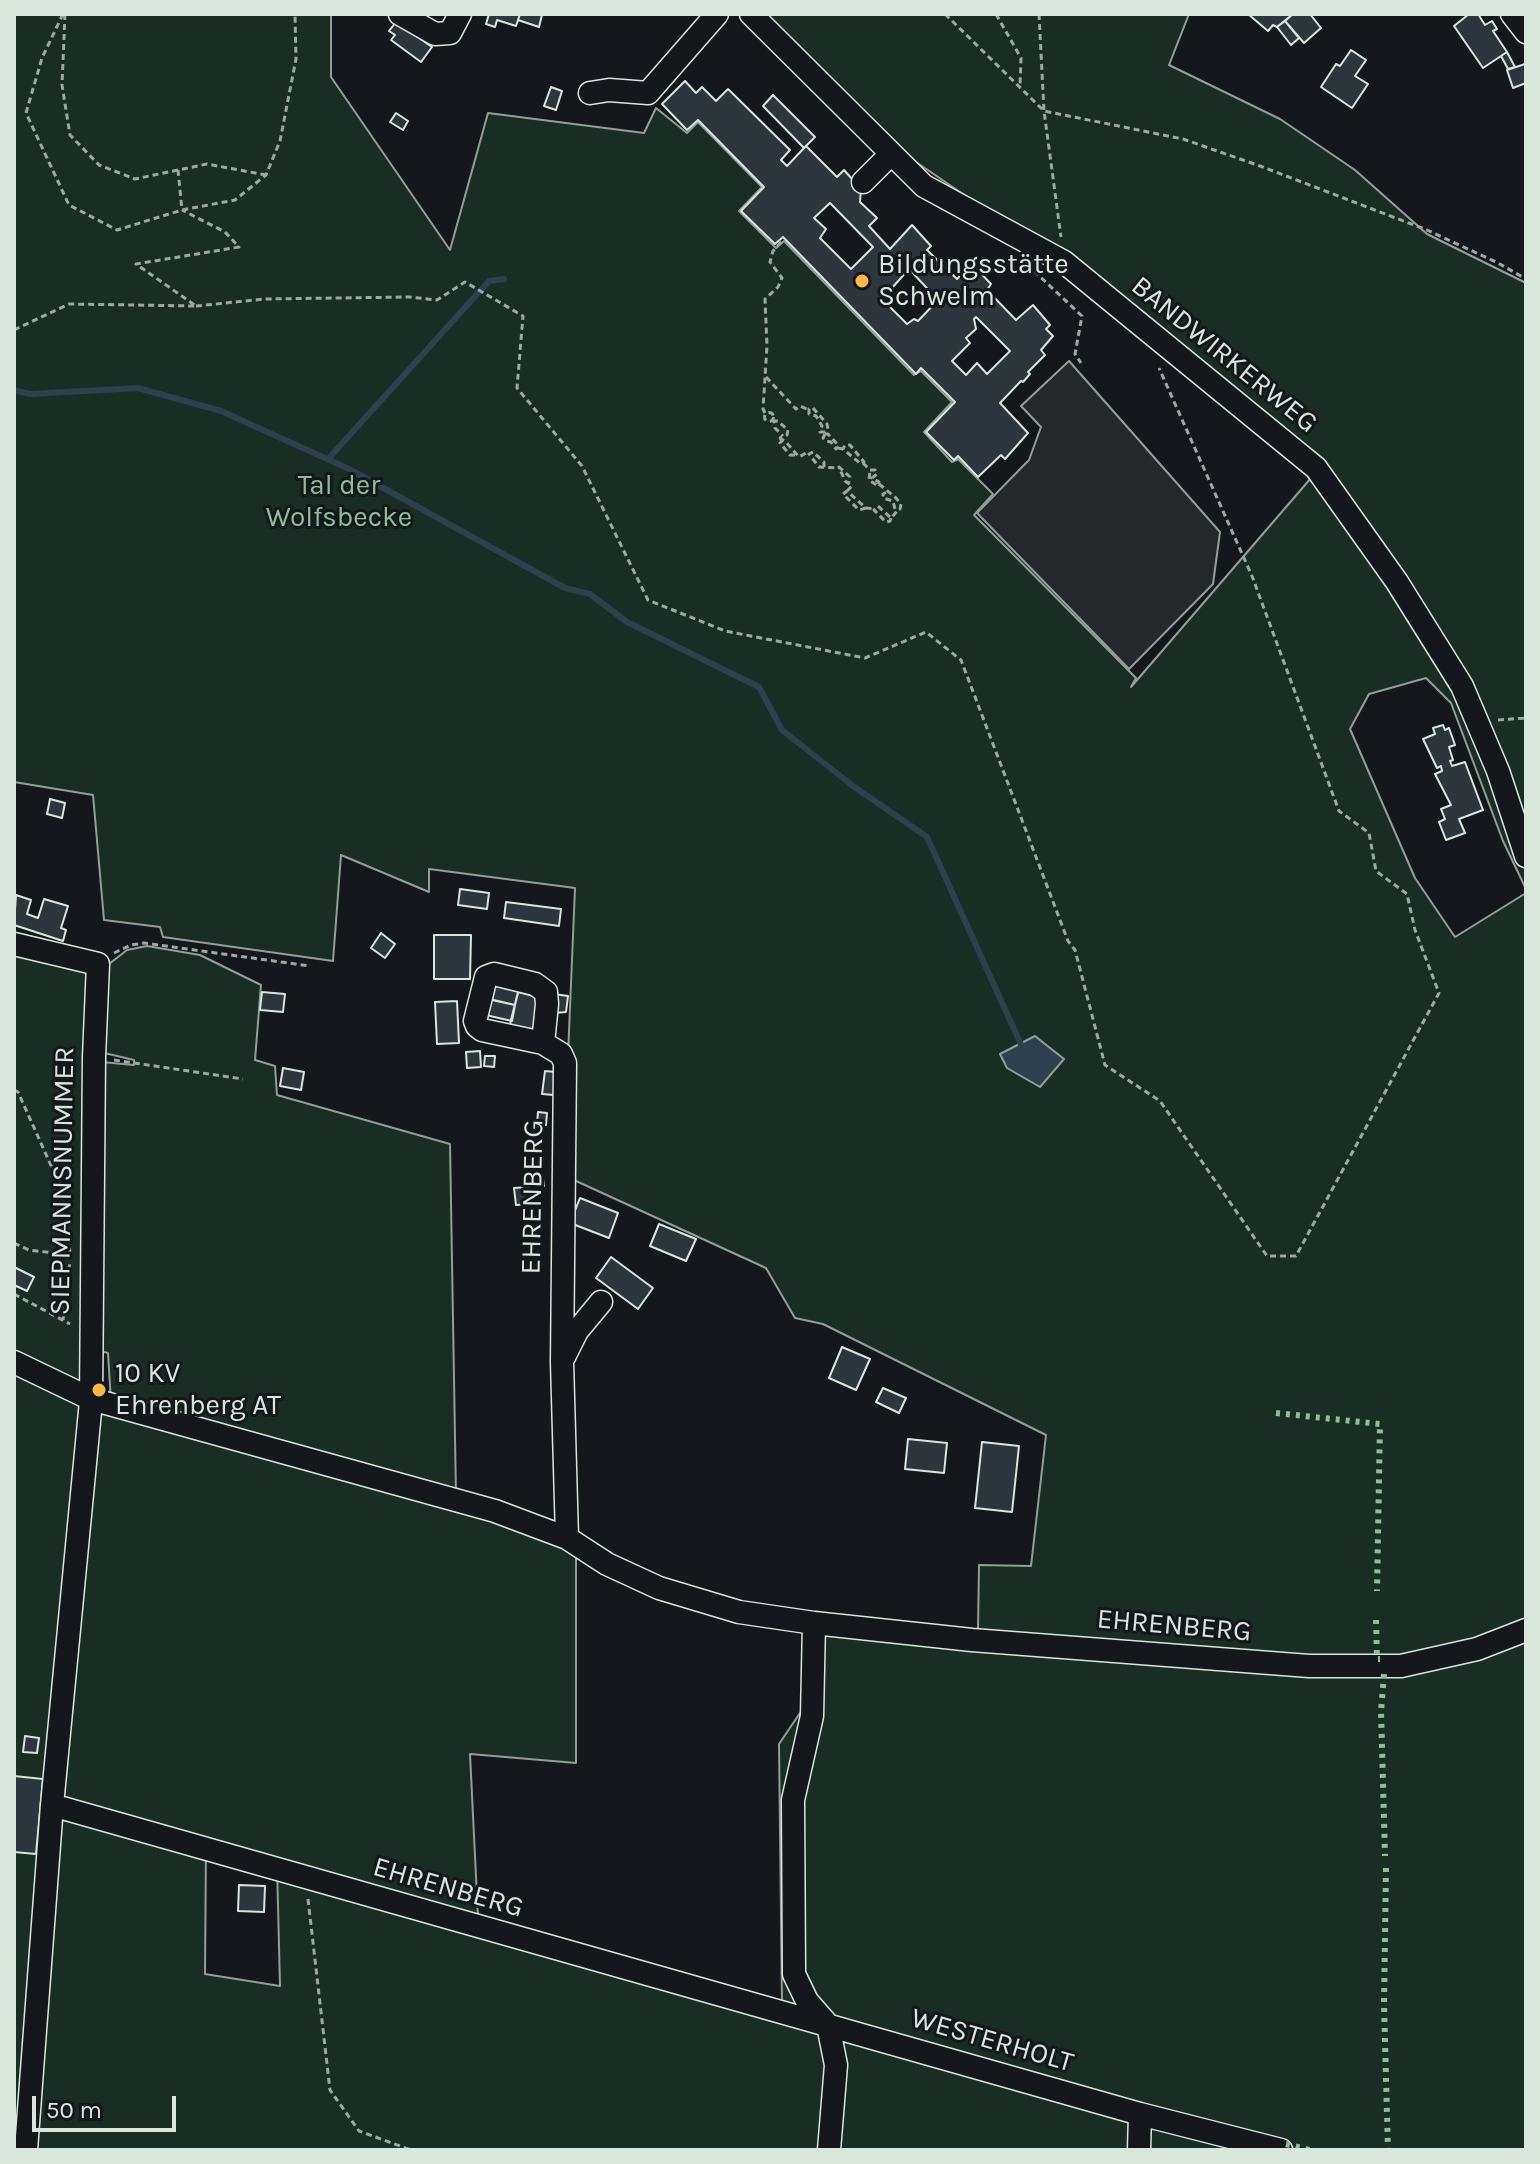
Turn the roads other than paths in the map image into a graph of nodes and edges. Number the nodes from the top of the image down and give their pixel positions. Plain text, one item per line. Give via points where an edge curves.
1 (400, 14) edge
2 (460, 14) edge
3 (717, 14) edge
4 (751, 14) edge
5 (1512, 14) edge
6 (1526, 32) edge
7 (590, 93) dead end
8 (891, 154) junction
9 (863, 182) dead end
10 (1526, 856) edge
11 (14, 944) edge
12 (543, 1043) dead end
13 (601, 1302) dead end
14 (14, 1362) edge
15 (562, 1362) junction
16 (91, 1399) junction
17 (567, 1538) junction
18 (814, 1623) junction
19 (1526, 1630) edge
20 (52, 1805) junction
21 (828, 2025) junction
22 (1140, 2114) junction
23 (26, 2150) edge
24 (829, 2150) edge
25 (1139, 2150) edge
26 (1281, 2150) edge

1 - 2 street via 435,34 450,33
3 - 7 street via 648,93
4 - 8 street, BANDWIRKERWEG
5 - 6 street
8 - 9 street
8 - 10 street, BANDWIRKERWEG via 924,186 1064,262 1316,468 1462,686
11 - 16 street, SIEPMANNSNUMMER via 98,964
12 - 15 street, EHRENBERG via 565,1063
13 - 15 street, EHRENBERG via 577,1331
14 - 16 street, EHRENBERG
15 - 17 street, EHRENBERG
16 - 17 street, EHRENBERG via 495,1511
16 - 20 street
17 - 18 street, EHRENBERG via 659,1588 739,1612
18 - 19 street, EHRENBERG via 1309,1666 1401,1666 1477,1649
18 - 21 street via 812,1716 793,1800 794,1974 807,2001
20 - 21 street, EHRENBERG
20 - 23 street
21 - 22 street, WESTERHOLT
21 - 24 street via 836,2065
22 - 25 street
22 - 26 street, WESTERHOLT

